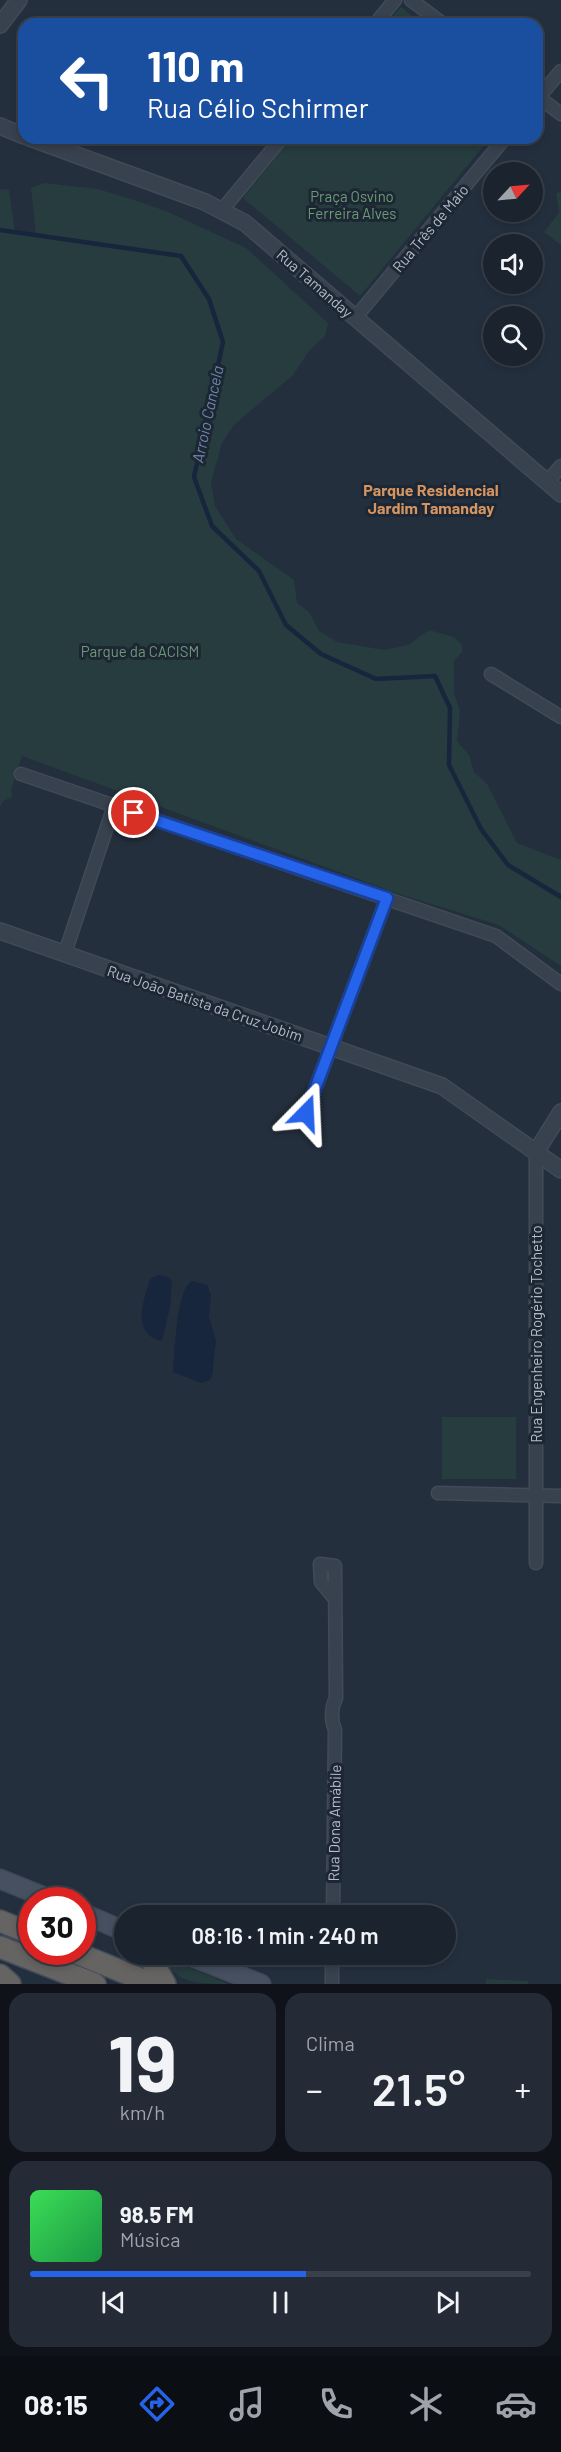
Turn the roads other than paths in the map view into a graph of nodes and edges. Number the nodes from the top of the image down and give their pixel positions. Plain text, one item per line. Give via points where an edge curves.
1 (19, 0) edge
2 (395, 0) edge
3 (411, 0) edge
4 (380, 18) edge
5 (434, 18) edge
6 (0, 25) edge
7 (561, 71) edge
8 (543, 91) edge
9 (543, 101) edge
10 (561, 114) edge
11 (0, 126) edge
12 (18, 134) edge
13 (46, 144) edge
14 (277, 144) edge
15 (500, 144) edge
16 (222, 210) junction
17 (355, 318) junction
18 (561, 466) edge
19 (547, 482) junction
20 (561, 494) edge
21 (491, 674) dead end
22 (561, 717) edge
23 (21, 774) dead end
24 (114, 806) junction
25 (387, 898) junction
26 (0, 931) edge
27 (64, 954) junction
28 (561, 984) edge
29 (331, 1047) junction
30 (561, 1112) edge
31 (306, 1113) dead end
32 (536, 1152) junction
33 (561, 1170) edge
34 (438, 1493) dead end
35 (536, 1495) junction
36 (561, 1496) edge
37 (536, 1563) dead end
38 (335, 1599) dead end
39 (0, 1879) edge
40 (20, 1887) edge
41 (333, 1905) edge
42 (96, 1919) edge
43 (0, 1921) edge
44 (114, 1926) edge
45 (18, 1928) edge
46 (0, 1947) edge
47 (96, 1961) edge
48 (154, 1965) edge
49 (213, 1965) edge
50 (332, 1965) edge
51 (0, 1975) edge
52 (10, 1984) edge
53 (95, 1984) edge
54 (153, 1984) edge
55 (165, 1984) edge
56 (261, 1984) edge
57 (332, 1984) edge

1 - 6 street
2 - 4 street
3 - 5 street
7 - 8 street
9 - 10 street
11 - 12 street
13 - 16 street, Rua Tamanday
14 - 16 street
15 - 17 street, Rua Três de Maio
16 - 17 street, Rua Tamanday via 244,223
17 - 19 street, Rua Tamanday
18 - 19 street
19 - 20 street, Rua Tamanday
21 - 22 street
23 - 24 street
24 - 25 street
24 - 27 street
25 - 28 street via 496,936
25 - 29 street
26 - 27 street, Rua João Batista da Cruz Jobim
27 - 29 street, Rua João Batista da Cruz Jobim
29 - 31 street
29 - 32 street, Rua João Batista da Cruz Jobim via 442,1086
30 - 32 street
32 - 33 street, Rua João Batista da Cruz Jobim
32 - 35 street, Rua Engenheiro Rogério Tochetto
34 - 35 street
35 - 36 street
35 - 37 street, Rua Engenheiro Rogério Tochetto
38 - 41 street, Rua Dona Amábile via 339,1725 335,1730
39 - 40 main road
42 - 44 main road
43 - 45 highway
46 - 53 highway
47 - 54 highway
48 - 55 highway
49 - 56 main road
50 - 57 street
51 - 52 highway

